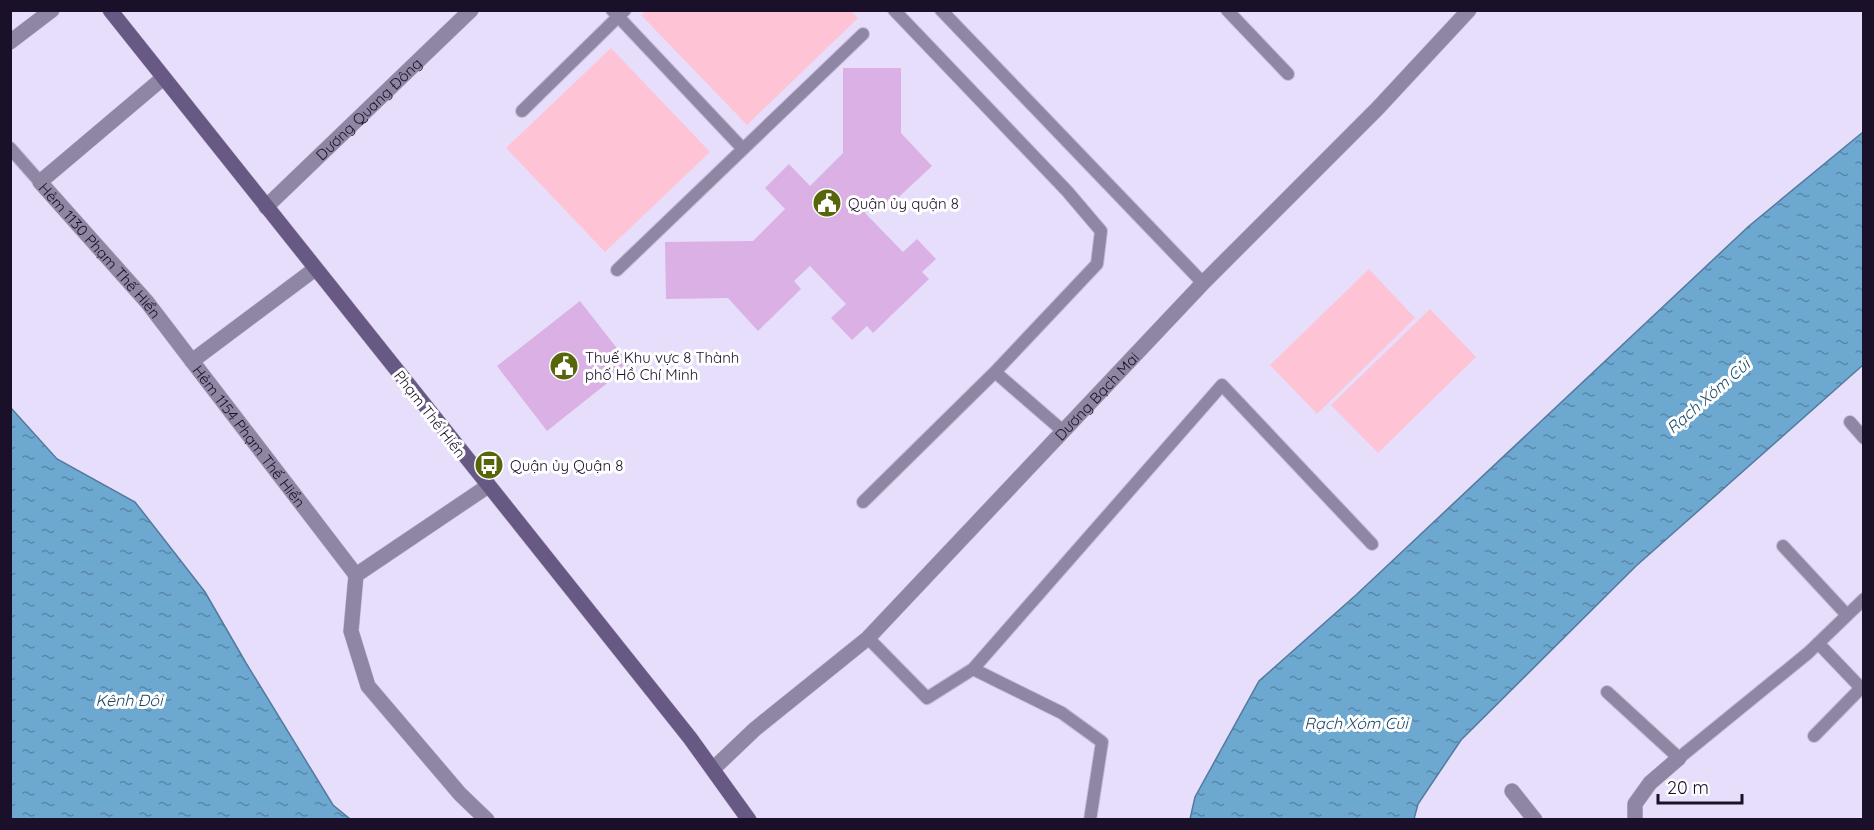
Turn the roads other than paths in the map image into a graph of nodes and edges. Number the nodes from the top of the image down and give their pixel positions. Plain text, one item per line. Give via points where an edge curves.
1 (52, 10) edge
2 (110, 10) edge
3 (894, 10) edge
4 (941, 10) edge
5 (1227, 10) edge
6 (1469, 10) edge
7 (470, 11) edge
8 (618, 13) edge
9 (863, 34) dead end
10 (10, 42) edge
11 (1288, 74) dead end
12 (164, 78) junction
13 (522, 111) dead end
14 (10, 148) edge
15 (743, 149) junction
16 (40, 182) junction
17 (266, 207) junction
18 (315, 269) junction
19 (617, 270) dead end
20 (1203, 283) junction
21 (192, 361) junction
22 (995, 372) junction
23 (1850, 422) dead end
24 (1063, 431) junction
25 (1863, 438) edge
26 (488, 486) junction
27 (863, 502) dead end
28 (1372, 544) dead end
29 (1783, 546) dead end
30 (356, 576) junction
31 (1863, 599) edge
32 (1847, 615) junction
33 (868, 638) junction
34 (1818, 643) junction
35 (973, 669) junction
36 (1607, 692) dead end
37 (1814, 736) dead end
38 (1679, 758) junction
39 (713, 769) junction
40 (1512, 791) dead end
41 (487, 819) edge
42 (749, 819) edge
43 (1090, 819) edge
44 (1535, 819) edge
45 (1635, 819) edge

1 - 10 street
2 - 12 main road, Phạm Thế Hiển
3 - 22 lane via 1101,231 1096,264
4 - 20 lane
5 - 11 lane
6 - 20 street, Dương Bạch Mai via 1377,109
7 - 17 street, Dương Quang Đông
8 - 13 lane
8 - 15 lane
9 - 15 lane
12 - 16 street, Hẻm 1130 Phạm Thế Hiển
12 - 17 main road, Phạm Thế Hiển
14 - 16 lane
15 - 19 lane
16 - 21 street, Hẻm 1130 Phạm Thế Hiển via 147,302
17 - 18 main road, Phạm Thế Hiển
18 - 21 street, Hẻm 1154 Phạm Thế Hiển
18 - 26 main road, Phạm Thế Hiển
20 - 24 street, Dương Bạch Mai
21 - 30 street, Hẻm 1154 Phạm Thế Hiển
22 - 24 lane
22 - 27 lane
23 - 25 lane
24 - 33 street, Dương Bạch Mai
26 - 30 street
26 - 39 main road, Phạm Thế Hiển
28 - 35 lane via 1222,385
29 - 32 lane
30 - 41 street via 351,631 368,686 460,794
31 - 32 lane
32 - 34 lane
33 - 35 lane via 927,698
33 - 39 street, Dương Bạch Mai via 755,729
34 - 37 lane via 1861,688
34 - 38 lane
35 - 43 lane via 1062,713 1102,742
36 - 38 lane
38 - 45 street via 1650,783 1635,804
39 - 42 main road, Phạm Thế Hiển
40 - 44 street

